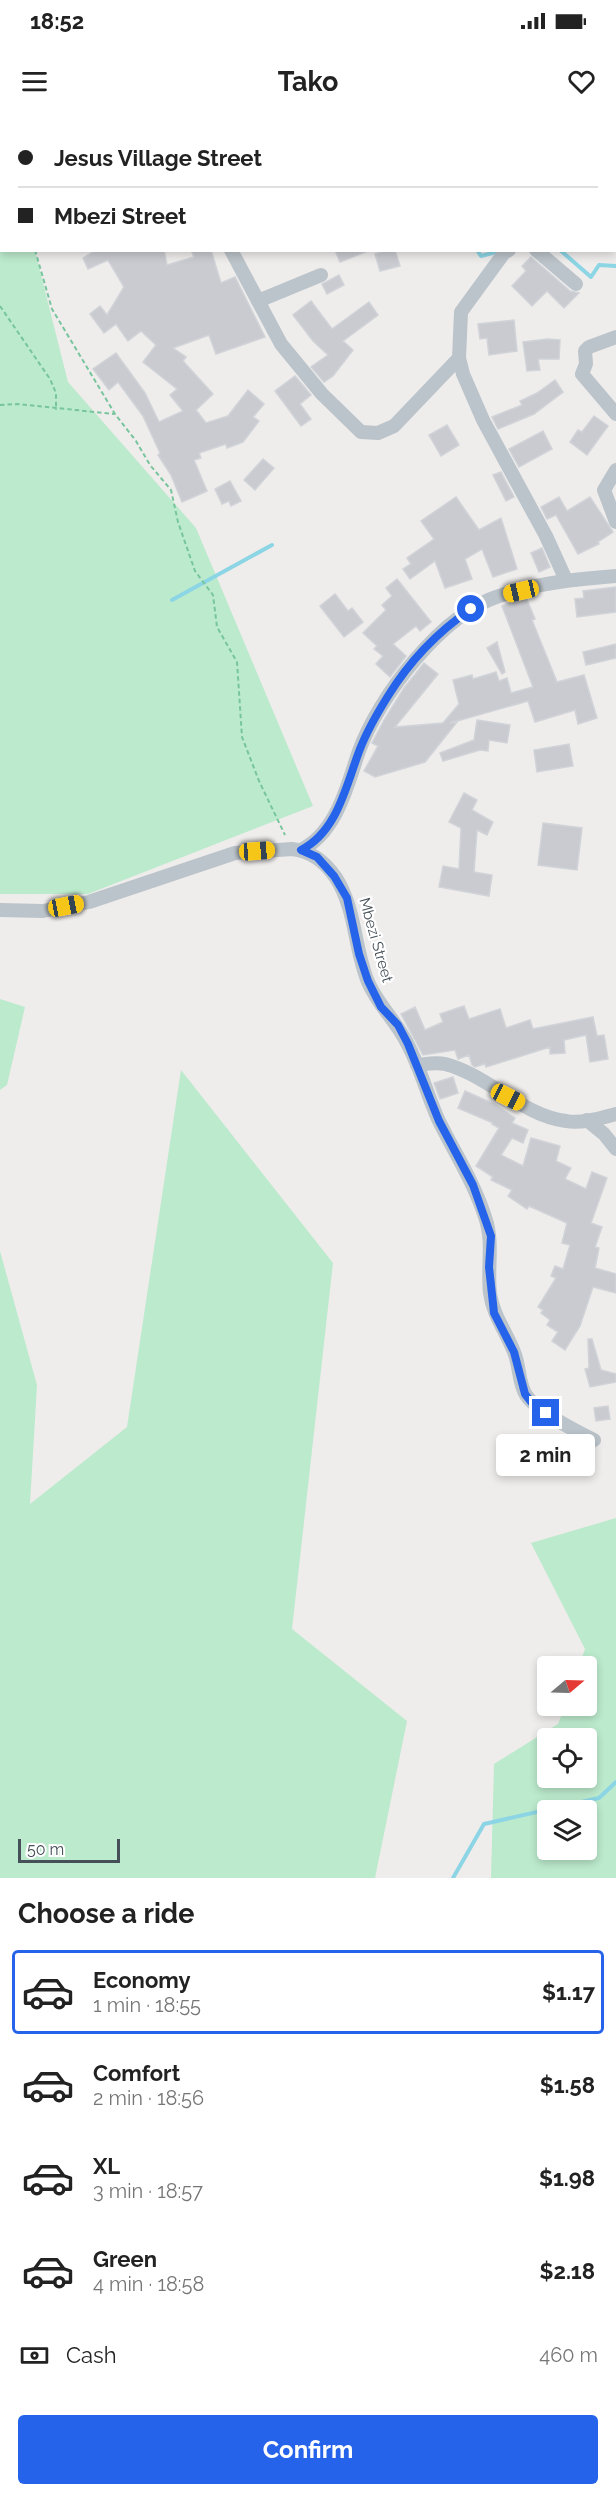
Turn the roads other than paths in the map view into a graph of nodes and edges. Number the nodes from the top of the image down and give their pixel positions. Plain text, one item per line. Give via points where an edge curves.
1 (232, 252) edge
2 (506, 252) edge
3 (538, 252) edge
4 (321, 275) dead end
5 (576, 284) dead end
6 (258, 301) junction
7 (616, 337) edge
8 (459, 358) junction
9 (616, 414) edge
10 (616, 470) edge
11 (616, 522) edge
12 (616, 576) edge
13 (566, 580) junction
14 (297, 850) junction
15 (0, 910) edge
16 (417, 1065) junction
17 (616, 1114) edge
18 (586, 1120) junction
19 (616, 1149) edge
20 (594, 1440) dead end

1 - 6 street
2 - 8 street via 461,312
3 - 5 street
4 - 6 street
6 - 8 street via 281,344 322,394 361,432 378,433 394,426
7 - 9 street via 585,351 582,374
8 - 13 street via 483,420
10 - 11 street via 604,490
12 - 13 street
13 - 14 street via 499,596 471,609 414,661 388,695 361,746 333,819 321,836
14 - 15 street via 235,853 78,904 43,911
14 - 16 street, Mbezi Street via 317,857 347,898 368,981 381,1007 398,1025
16 - 18 street via 442,1063 546,1115 568,1122
16 - 20 street, Mbezi Street via 485,1217 491,1236 489,1267 494,1313 514,1352 525,1394 546,1413
17 - 18 street
18 - 19 street

